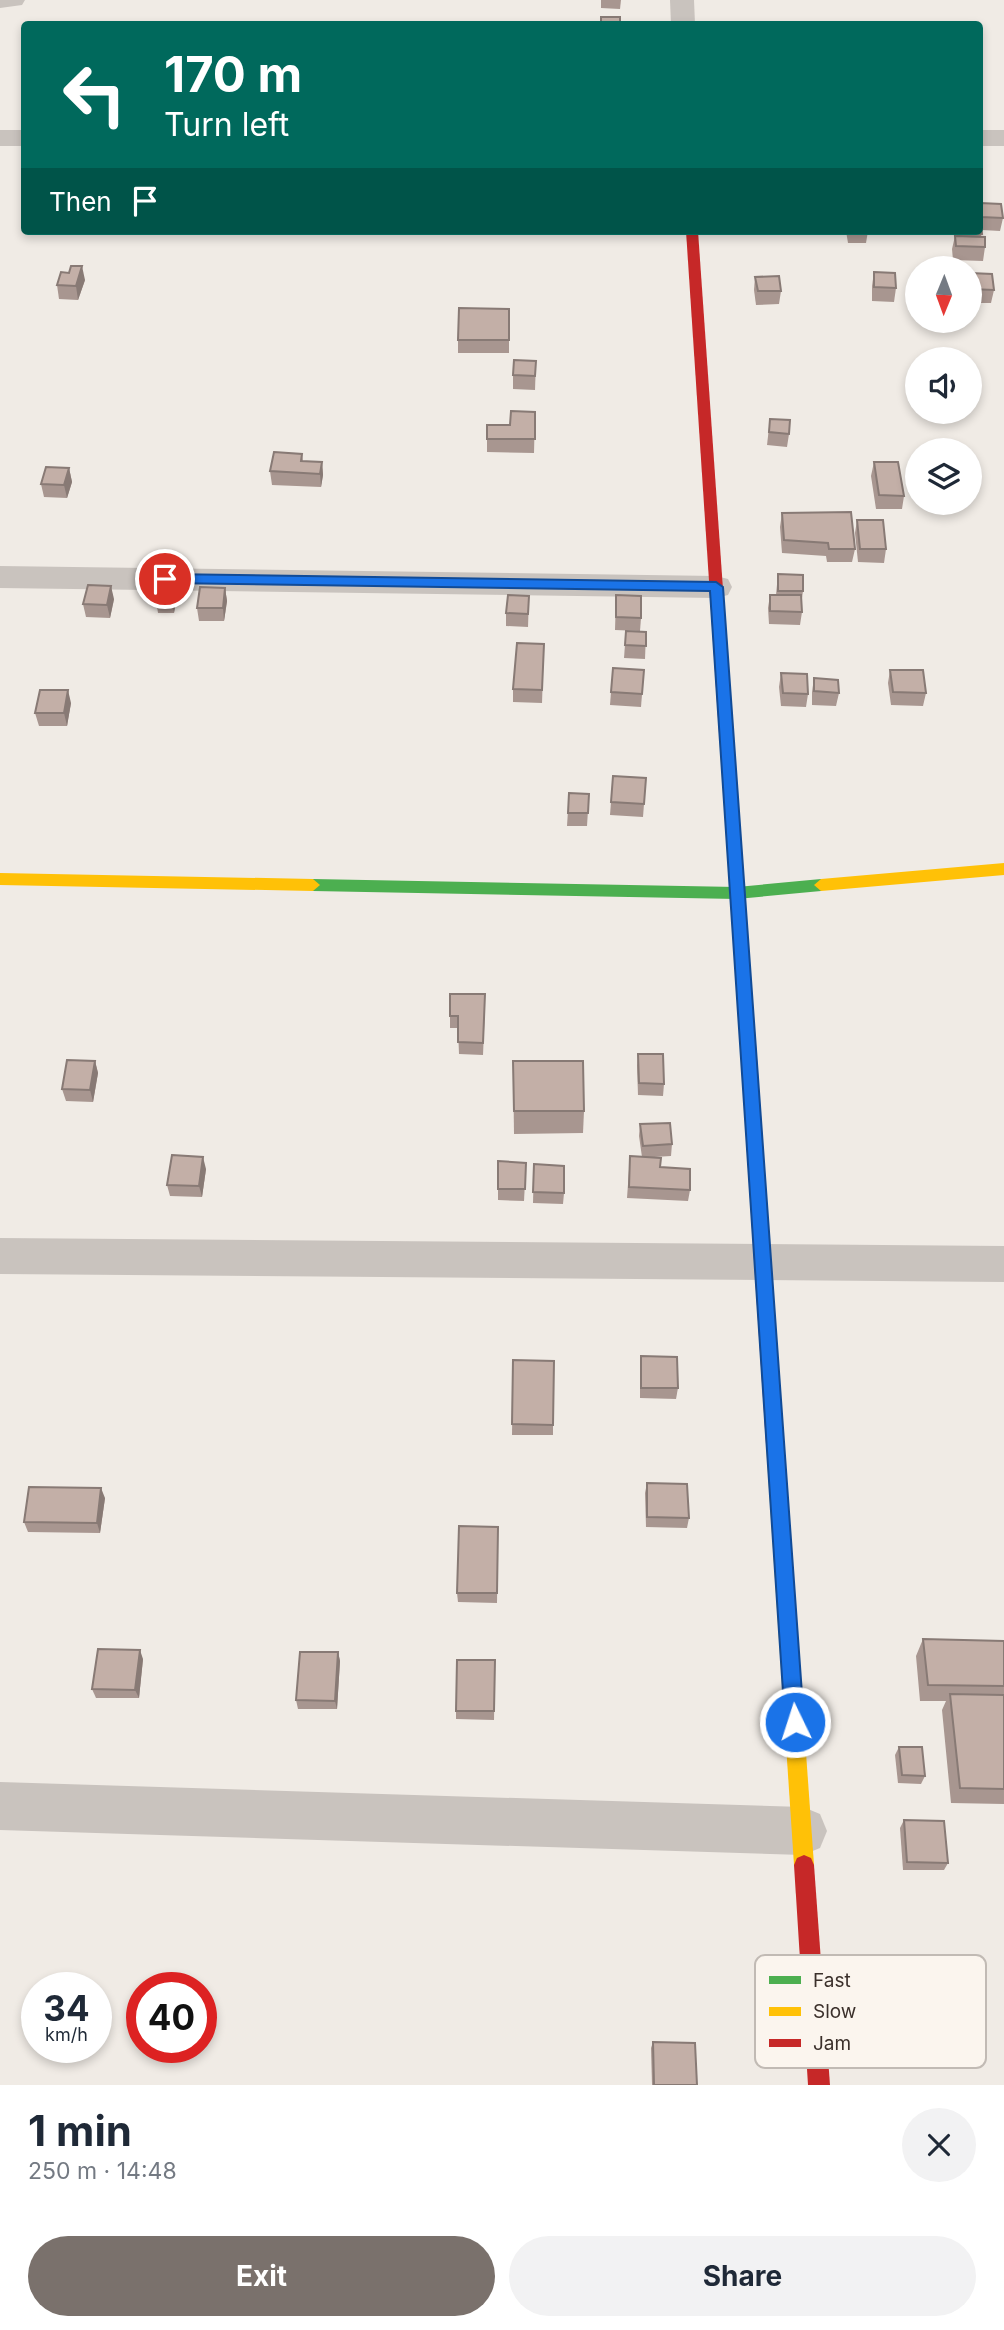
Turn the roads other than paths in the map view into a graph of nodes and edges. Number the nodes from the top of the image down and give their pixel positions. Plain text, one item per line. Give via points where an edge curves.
1 (12, 0) edge
2 (682, 0) edge
3 (0, 1) edge
4 (683, 21) edge
5 (0, 138) edge
6 (21, 138) edge
7 (983, 138) edge
8 (1004, 138) edge
9 (692, 235) edge
10 (0, 576) edge
11 (716, 587) junction
12 (1004, 869) edge
13 (0, 879) edge
14 (737, 893) junction
15 (0, 1256) edge
16 (761, 1262) junction
17 (1004, 1265) edge
18 (0, 1806) edge
19 (803, 1830) junction
20 (811, 1955) edge

1 - 3 street
2 - 4 street
5 - 6 street
7 - 8 street
9 - 11 street
10 - 11 street
11 - 14 street
12 - 14 street
13 - 14 street
14 - 16 street
15 - 16 street
16 - 17 street
16 - 19 street
18 - 19 street
19 - 20 street

